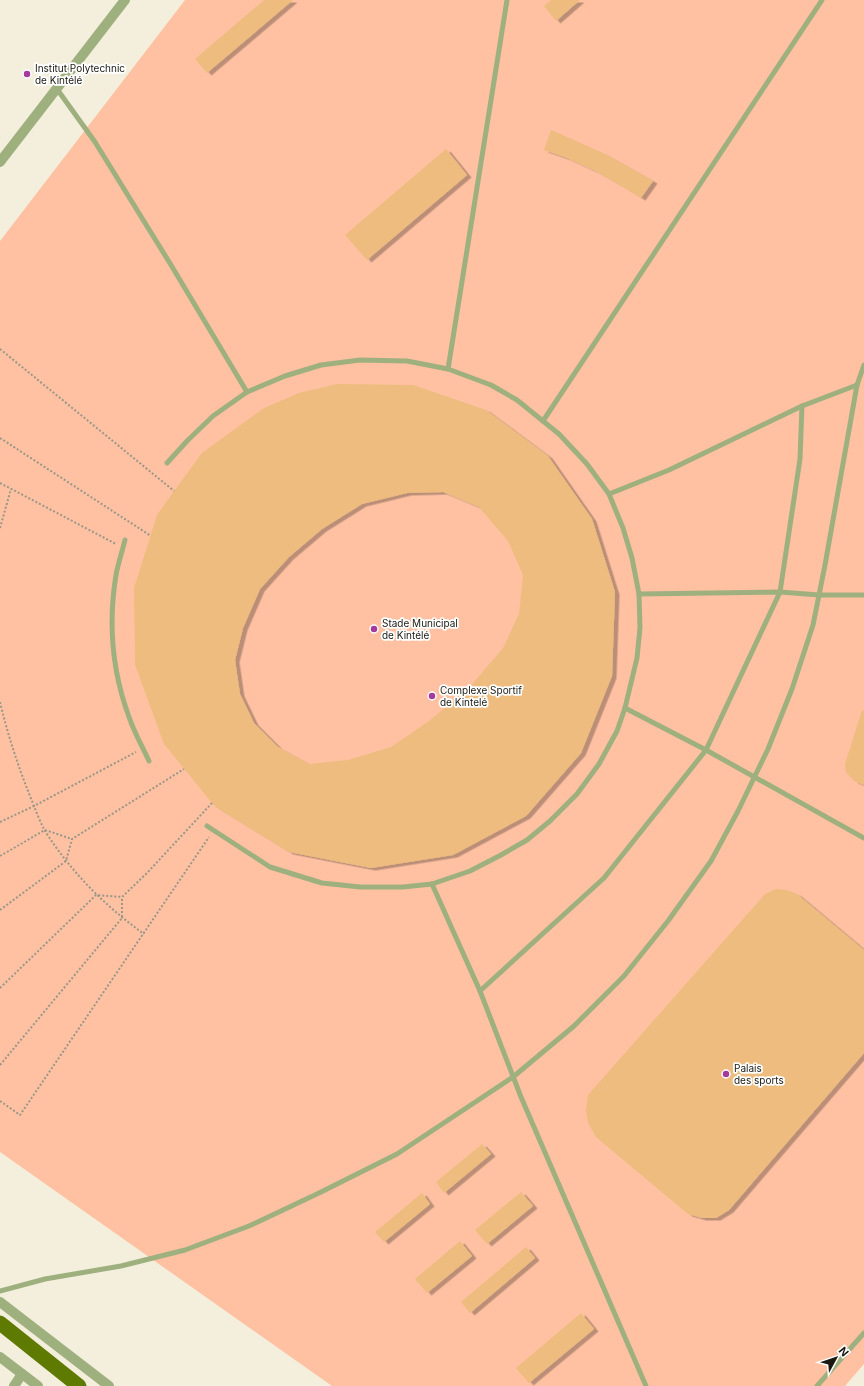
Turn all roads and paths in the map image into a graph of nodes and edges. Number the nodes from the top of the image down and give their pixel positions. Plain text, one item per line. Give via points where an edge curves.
1 (125, 0) edge
2 (506, 0) edge
3 (822, 0) edge
4 (57, 89) junction
5 (0, 162) edge
6 (0, 349) edge
7 (864, 365) edge
8 (448, 369) junction
9 (857, 385) junction
10 (247, 392) junction
11 (802, 406) junction
12 (544, 421) junction
13 (0, 438) edge
14 (167, 463) dead end
15 (0, 483) edge
16 (11, 489) junction
17 (174, 491) dead end
18 (609, 494) junction
19 (0, 528) edge
20 (151, 536) dead end
21 (125, 540) dead end
22 (123, 548) junction
23 (780, 592) junction
24 (639, 594) junction
25 (819, 595) junction
26 (864, 595) edge
27 (0, 702) edge
28 (625, 708) junction
29 (143, 748) junction
30 (706, 750) junction
31 (149, 761) dead end
32 (184, 768) dead end
33 (754, 778) junction
34 (212, 803) dead end
35 (34, 806) junction
36 (0, 822) edge
37 (207, 826) dead end
38 (45, 830) junction
39 (213, 830) junction
40 (864, 838) edge
41 (72, 839) junction
42 (0, 856) edge
43 (66, 861) junction
44 (432, 884) junction
45 (96, 895) junction
46 (122, 897) junction
47 (0, 910) edge
48 (122, 918) junction
49 (144, 934) junction
50 (0, 988) edge
51 (480, 991) junction
52 (0, 1065) edge
53 (513, 1077) junction
54 (0, 1101) edge
55 (0, 1291) edge
56 (0, 1302) edge
57 (0, 1323) edge
58 (864, 1333) edge
59 (0, 1357) edge
60 (22, 1374) junction
61 (14, 1386) edge
62 (38, 1386) edge
63 (79, 1386) edge
64 (109, 1386) edge
65 (646, 1386) edge
66 (818, 1386) edge

1 - 4 street
2 - 8 lane
3 - 12 lane
4 - 5 street
4 - 10 lane via 95,142
6 - 17 path
7 - 9 lane
8 - 10 lane via 383,359 340,361 285,376
8 - 12 lane via 491,385 517,400
9 - 11 lane
9 - 25 lane
10 - 14 lane via 213,416
11 - 18 lane via 669,470
11 - 23 lane via 800,459
12 - 18 lane via 573,447
13 - 20 path
15 - 16 path
16 - 19 path
16 - 22 path
18 - 24 lane via 623,528
21 - 22 lane
22 - 29 lane via 116,574 112,637 115,666 128,715
23 - 24 lane
23 - 25 lane
23 - 30 lane
24 - 28 lane via 640,628 637,658
25 - 26 lane
25 - 33 lane via 813,625 792,689
27 - 35 path
28 - 30 lane
28 - 44 lane via 617,731 599,764 577,794 550,821 501,855 470,871
29 - 31 lane
29 - 35 path
30 - 33 lane
30 - 51 lane via 604,878
32 - 41 path
33 - 40 lane
33 - 53 lane via 711,860 668,921 624,976 574,1026
34 - 46 path
35 - 36 path
35 - 38 path
37 - 39 lane
38 - 41 path
38 - 42 path
38 - 43 path
39 - 44 lane via 270,867 322,883 360,887
39 - 49 path
41 - 43 path
43 - 45 path
43 - 47 path
44 - 51 lane
45 - 46 path
45 - 48 path
45 - 50 path
46 - 48 path
48 - 49 path
48 - 52 path
49 - 54 path via 20,1115
51 - 53 lane
53 - 55 lane via 397,1154 249,1226 178,1251 121,1266 45,1279
53 - 65 lane
56 - 64 street
57 - 63 main road
58 - 66 lane
59 - 60 street
60 - 61 street
60 - 62 street

